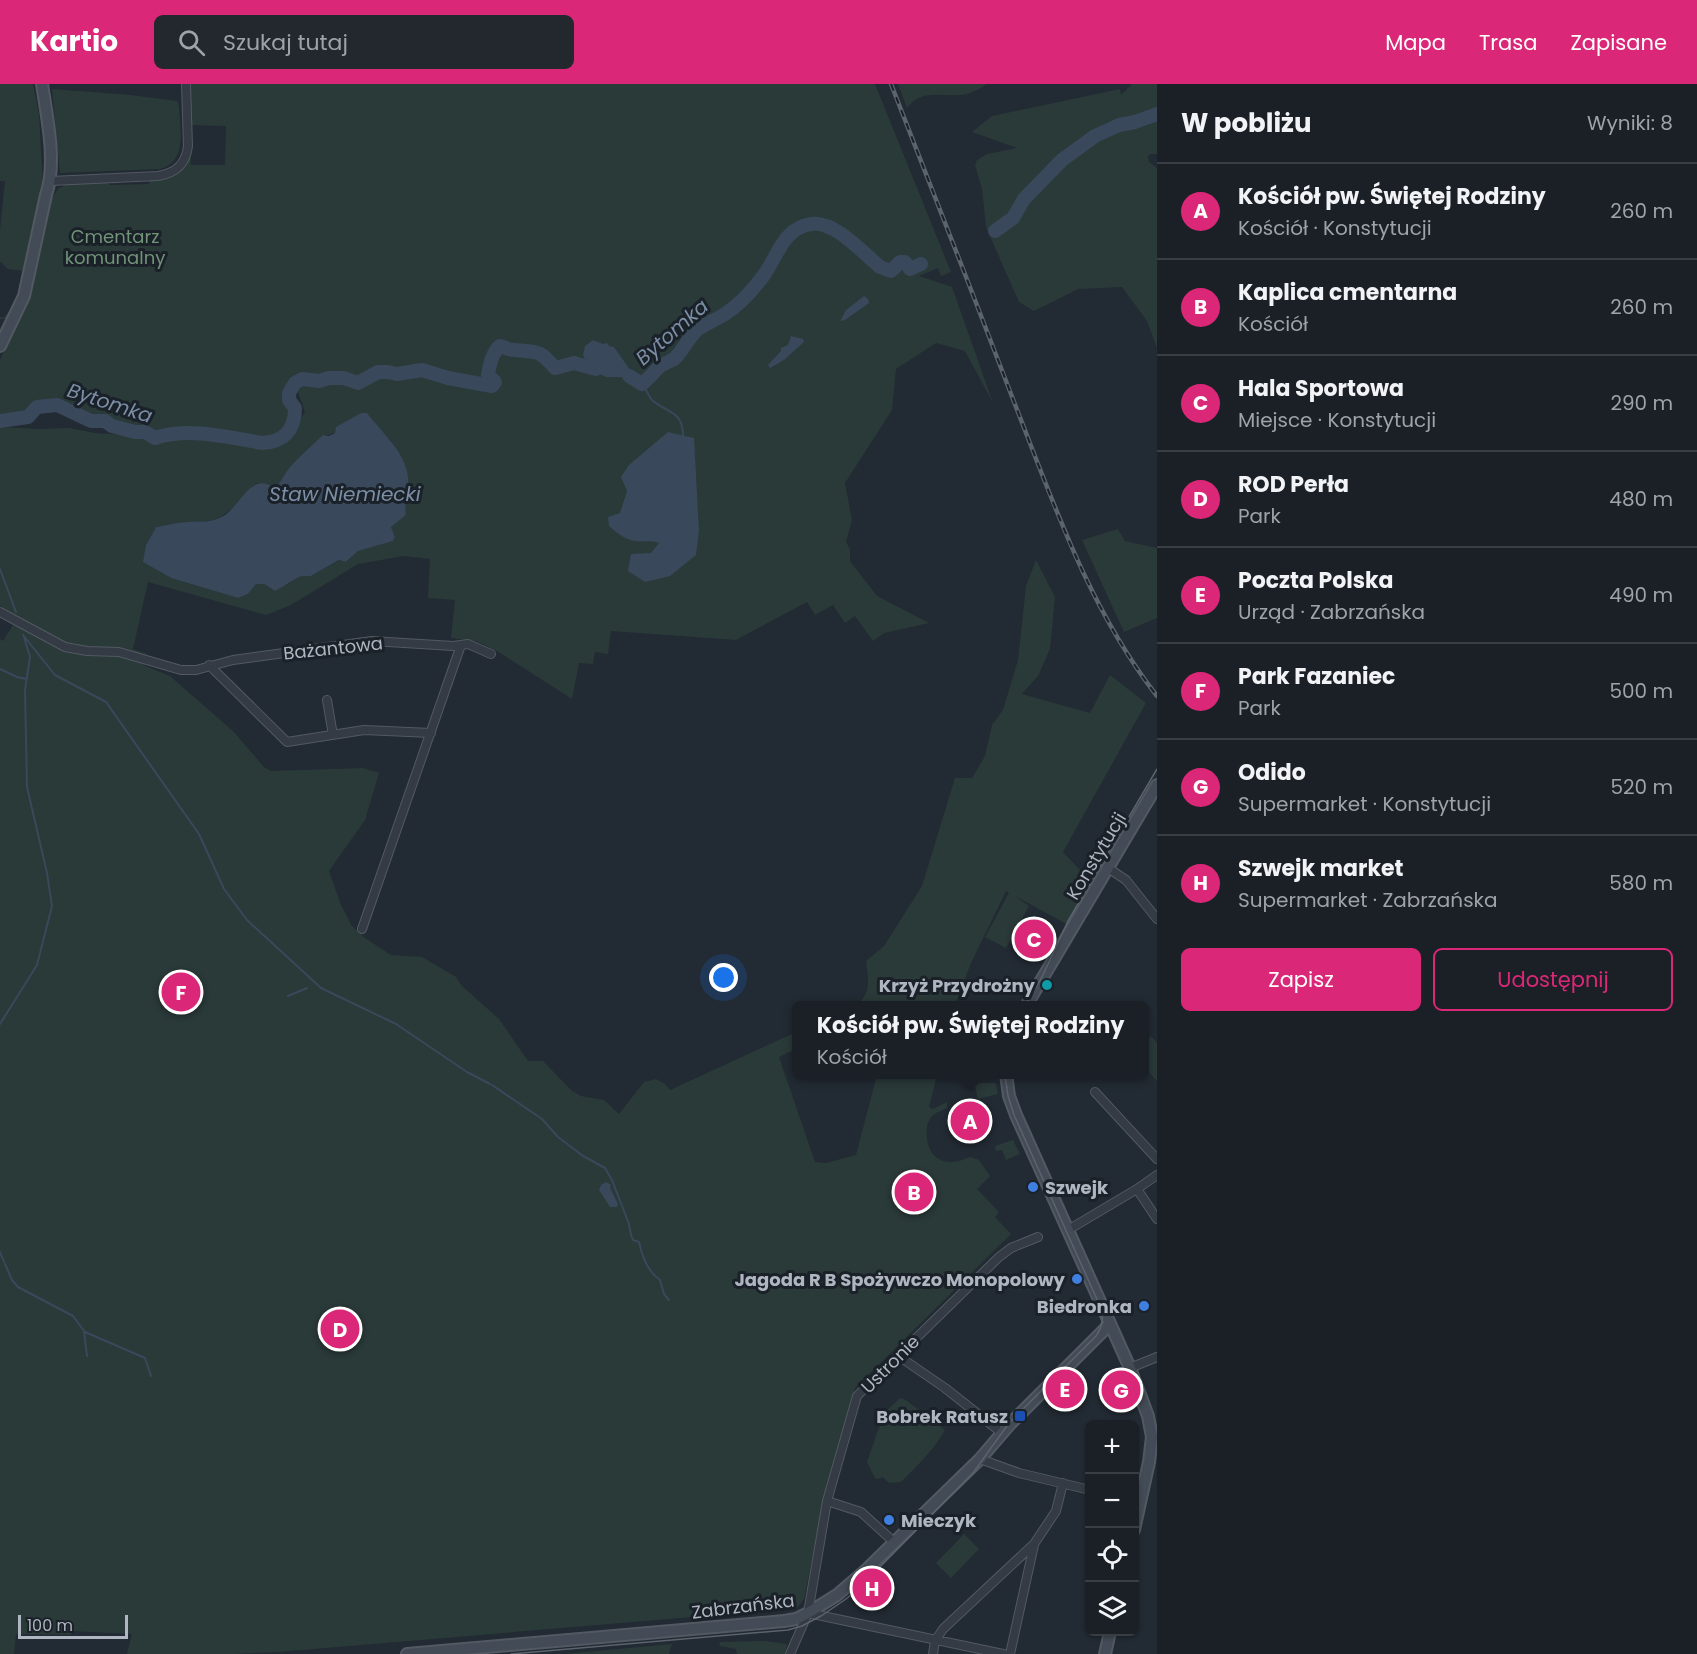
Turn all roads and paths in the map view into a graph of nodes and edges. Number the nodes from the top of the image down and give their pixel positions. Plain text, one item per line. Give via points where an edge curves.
1 (42, 84) edge
2 (186, 84) edge
3 (57, 180) junction
4 (0, 346) edge
5 (0, 612) edge
6 (461, 645) junction
7 (491, 654) dead end
8 (208, 665) junction
9 (327, 700) dead end
10 (431, 733) junction
11 (333, 735) junction
12 (1157, 785) edge
13 (1108, 868) junction
14 (1157, 919) edge
15 (362, 929) dead end
16 (1028, 1001) edge
17 (1007, 1079) edge
18 (1095, 1092) dead end
19 (1157, 1160) edge
20 (1157, 1174) edge
21 (1137, 1189) junction
22 (1157, 1219) edge
23 (1068, 1230) junction
24 (1038, 1237) dead end
25 (1110, 1324) junction
26 (897, 1355) junction
27 (1157, 1357) edge
28 (1130, 1368) junction
29 (1002, 1433) junction
30 (980, 1459) junction
31 (1153, 1461) edge
32 (1063, 1483) junction
33 (1085, 1489) edge
34 (1139, 1496) edge
35 (827, 1501) junction
36 (895, 1543) junction
37 (1034, 1544) junction
38 (808, 1614) junction
39 (1109, 1636) edge
40 (935, 1641) junction
41 (407, 1654) edge
42 (790, 1654) edge
43 (933, 1654) edge
44 (1003, 1654) edge
45 (1010, 1654) edge
46 (1105, 1654) edge

1 - 3 street
2 - 3 street via 188,146 180,167 158,176
3 - 4 street via 46,195 24,296
5 - 8 street, Bażantowa via 74,650 119,652 181,670
6 - 7 street, Bażantowa
6 - 8 street, Bażantowa via 361,642
6 - 10 street
8 - 11 street via 288,742
9 - 11 street
10 - 11 street via 364,730
10 - 15 street
12 - 13 street, Konstytucji
13 - 14 street via 1126,880
13 - 16 street, Konstytucji
17 - 23 street via 1013,1108
18 - 19 street
20 - 21 street
21 - 22 street
21 - 23 street
23 - 25 street
24 - 26 street, Ustronie via 999,1257
25 - 28 street
25 - 29 street, Zabrzańska
26 - 29 street
26 - 35 street, Ustronie via 857,1396
27 - 28 street
28 - 31 street via 1148,1416
29 - 30 street, Zabrzańska
30 - 32 street
30 - 36 street, Zabrzańska
31 - 34 street
32 - 33 street
32 - 37 street via 1056,1511
35 - 36 street via 861,1512
35 - 38 street, Ustronie
36 - 38 street, Zabrzańska via 848,1587
37 - 40 street
37 - 45 street
38 - 40 street
38 - 41 street, Zabrzańska via 784,1621
38 - 42 street, Ustronie
39 - 46 street
40 - 43 street
40 - 44 street

